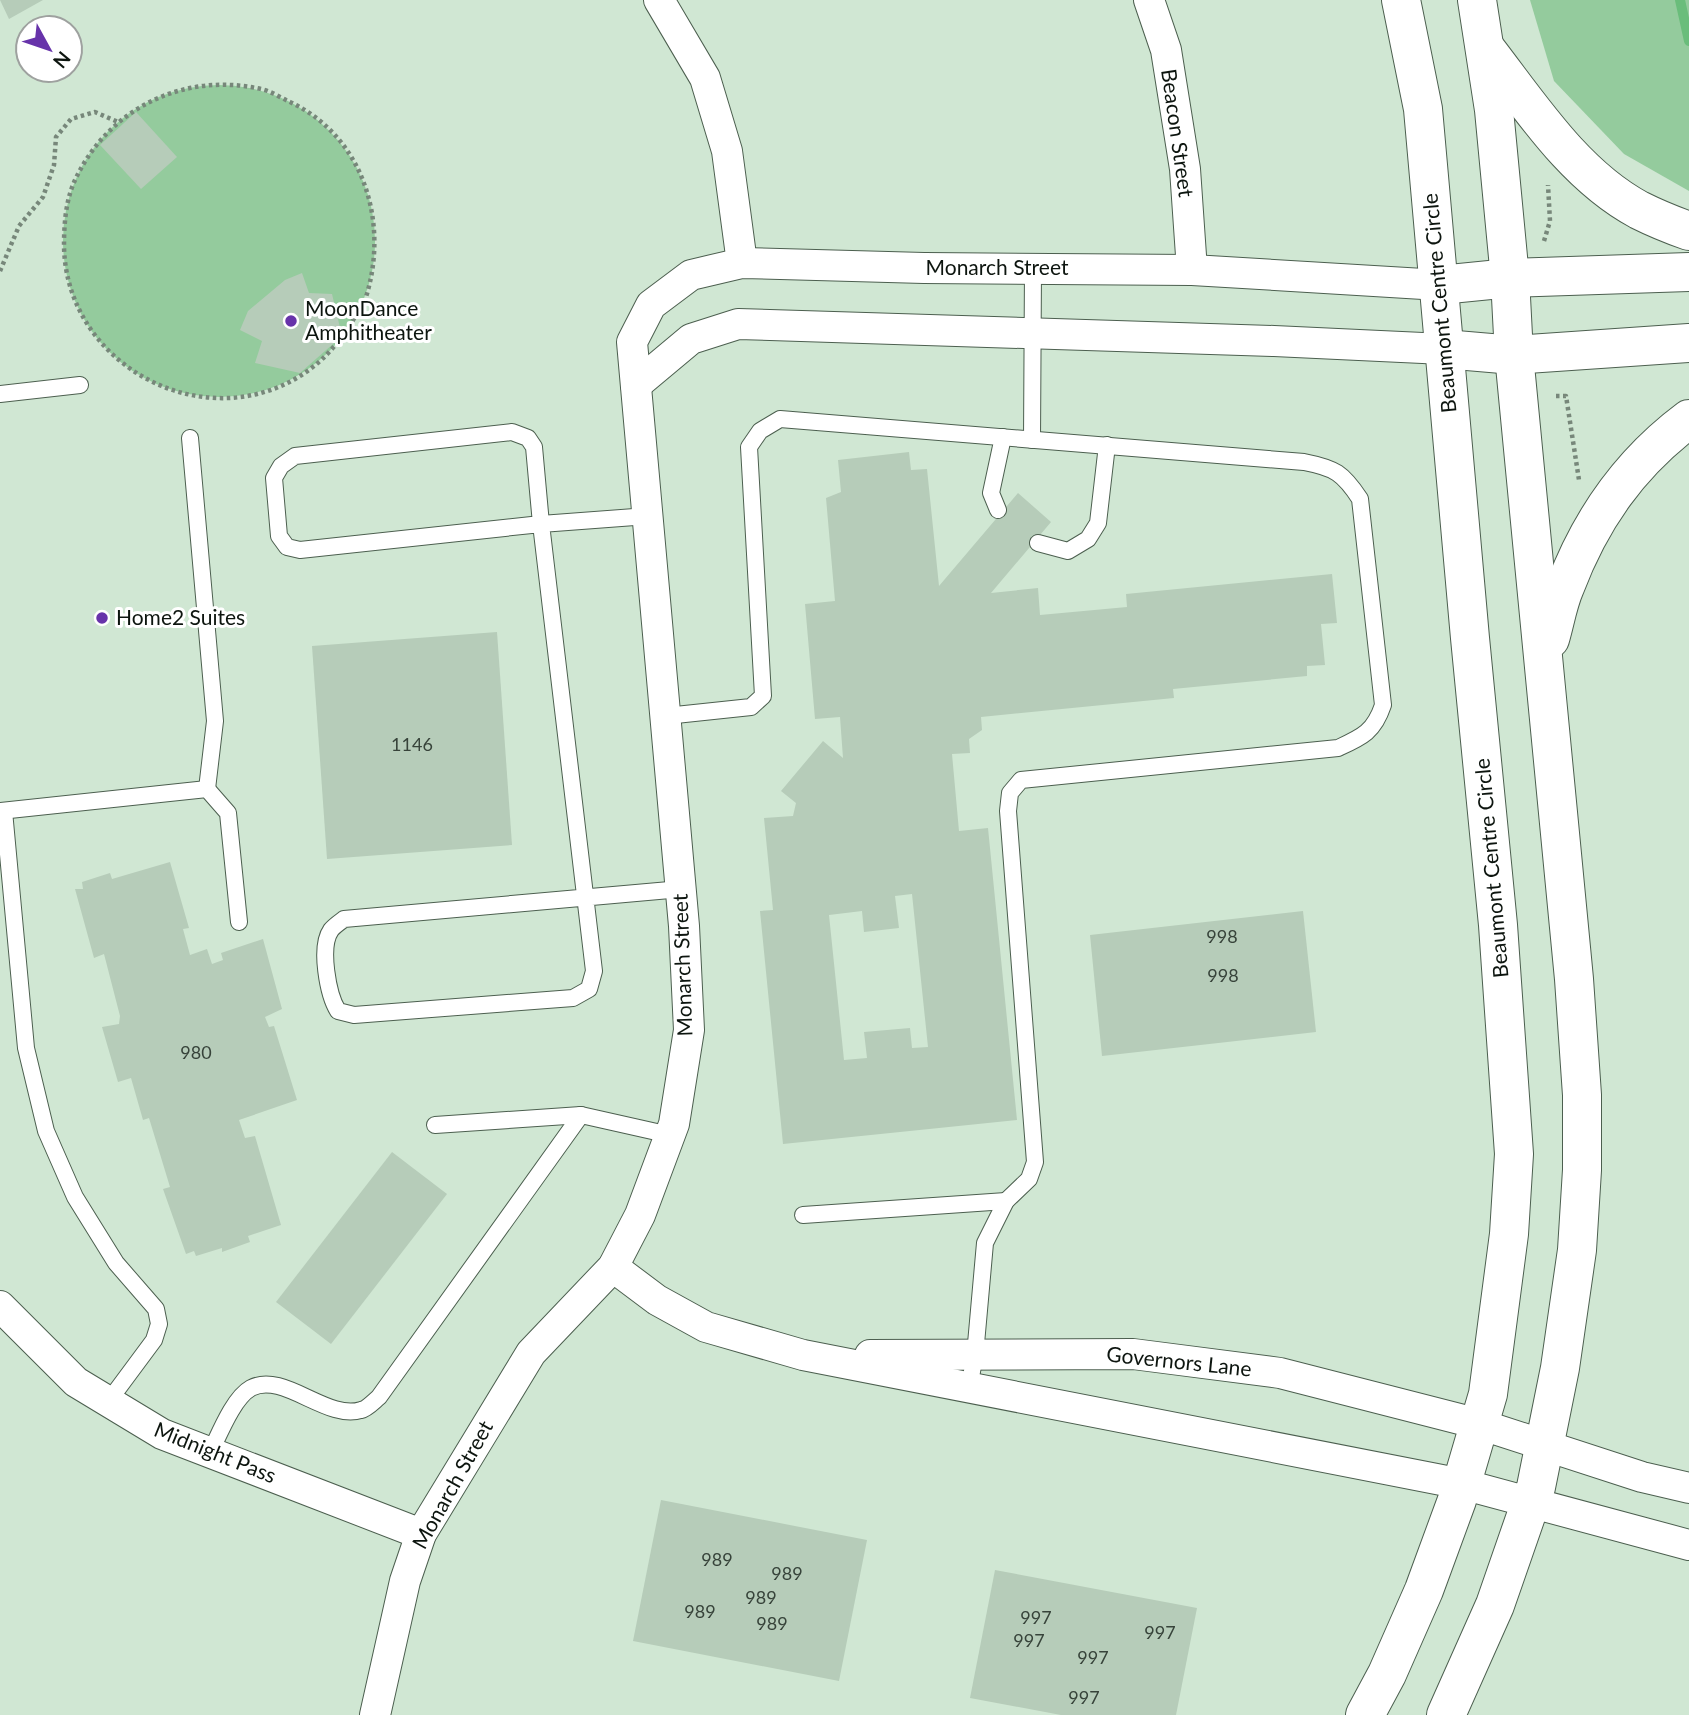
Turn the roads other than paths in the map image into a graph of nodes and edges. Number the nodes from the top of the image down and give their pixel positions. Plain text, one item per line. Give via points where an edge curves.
1 (659, 0) edge
2 (1149, 0) edge
3 (1401, 0) edge
4 (1477, 0) edge
5 (1485, 48) junction
6 (1689, 231) edge
7 (742, 263) junction
8 (1033, 268) junction
9 (1192, 270) junction
10 (1689, 272) edge
11 (1510, 278) junction
12 (1440, 285) junction
13 (1032, 334) junction
14 (1689, 343) edge
15 (1444, 349) junction
16 (1514, 355) junction
17 (80, 385) dead end
18 (636, 385) junction
19 (0, 394) edge
20 (1689, 419) edge
21 (1003, 437) junction
22 (190, 438) dead end
23 (1032, 440) junction
24 (1107, 445) junction
25 (998, 510) dead end
26 (648, 516) junction
27 (541, 524) junction
28 (1038, 543) dead end
29 (1544, 662) junction
30 (666, 716) junction
31 (207, 789) junction
32 (2, 811) edge
33 (681, 889) junction
34 (586, 898) junction
35 (239, 922) dead end
36 (581, 1115) junction
37 (435, 1125) dead end
38 (670, 1135) junction
39 (1006, 1201) junction
40 (803, 1215) dead end
41 (612, 1267) junction
42 (0, 1306) edge
43 (975, 1355) junction
44 (803, 1356) junction
45 (969, 1388) junction
46 (108, 1402) junction
47 (1479, 1424) junction
48 (1544, 1445) junction
49 (210, 1453) junction
50 (1462, 1484) junction
51 (1689, 1488) edge
52 (1530, 1503) junction
53 (421, 1534) junction
54 (1689, 1545) edge
55 (375, 1715) edge
56 (1364, 1715) edge
57 (1446, 1715) edge

1 - 7 street via 705,78 727,150
2 - 9 street, Beacon Street via 1166,50 1185,169
3 - 12 street, Beaumont Centre Circle via 1423,109
4 - 5 street
5 - 6 street via 1562,146 1600,183 1638,209
5 - 11 street
7 - 8 street, Monarch Street
7 - 18 street, Monarch Street via 691,275 652,305 632,342
8 - 9 street, Monarch Street
8 - 13 lane
9 - 12 street, Monarch Street
10 - 11 street
11 - 12 street
11 - 16 street
12 - 15 street, Beaumont Centre Circle
13 - 15 street
13 - 18 street via 738,324 691,339
13 - 23 lane
14 - 16 street
15 - 16 street
15 - 47 street, Beaumont Centre Circle via 1498,925 1514,1154 1488,1394
16 - 29 street
17 - 19 lane
18 - 26 street, Monarch Street
20 - 29 street via 1659,441 1623,481 1588,534 1564,589
21 - 23 lane
21 - 25 lane via 991,493
21 - 30 lane via 780,419 760,431 749,447 763,696 751,707
22 - 31 lane via 215,721
23 - 24 lane
24 - 28 lane via 1098,523 1088,540 1068,551
24 - 39 lane via 1304,462 1326,466 1347,478 1360,499 1382,705 1378,721 1362,737 1338,748 1021,780 1010,793 1035,1162 1029,1179
26 - 27 lane
26 - 30 street, Monarch Street
27 - 27 lane via 534,447 528,438 512,432 295,456 274,478 279,536 287,547 300,550
27 - 34 lane
29 - 48 street via 1574,979 1582,1170 1577,1250
30 - 33 street, Monarch Street
31 - 32 lane
31 - 35 lane via 228,813
32 - 46 lane via 26,1048 46,1131 75,1197 116,1263 156,1309 159,1324 154,1340
33 - 34 lane
33 - 38 street, Monarch Street via 689,1031
34 - 34 lane via 344,919 331,929 325,946 330,999 338,1011 354,1015 573,998 589,989 594,971
36 - 37 lane
36 - 38 lane
36 - 49 lane via 379,1398 362,1410 342,1411 270,1384 251,1388 234,1405
38 - 41 street, Monarch Street via 640,1215
39 - 40 lane
39 - 43 lane via 985,1243
41 - 44 street, Governors Lane via 657,1300 706,1327
41 - 53 street, Monarch Street via 531,1353
42 - 46 street, Midnight Pass via 76,1382
43 - 44 street, Governors Lane
43 - 45 lane
43 - 47 street, Governors Lane via 1133,1354 1280,1373
44 - 45 street, Governors Lane
45 - 50 street, Governors Lane
46 - 49 street, Midnight Pass via 162,1434
47 - 48 street, Governors Lane
47 - 50 street, Beaumont Centre Circle
48 - 51 street, Governors Lane
48 - 52 street
49 - 53 street, Midnight Pass
50 - 52 street, Governors Lane
50 - 56 street, Beaumont Centre Circle via 1424,1590
52 - 54 street, Governors Lane
52 - 57 street via 1494,1605
53 - 55 street, Monarch Street via 405,1581

